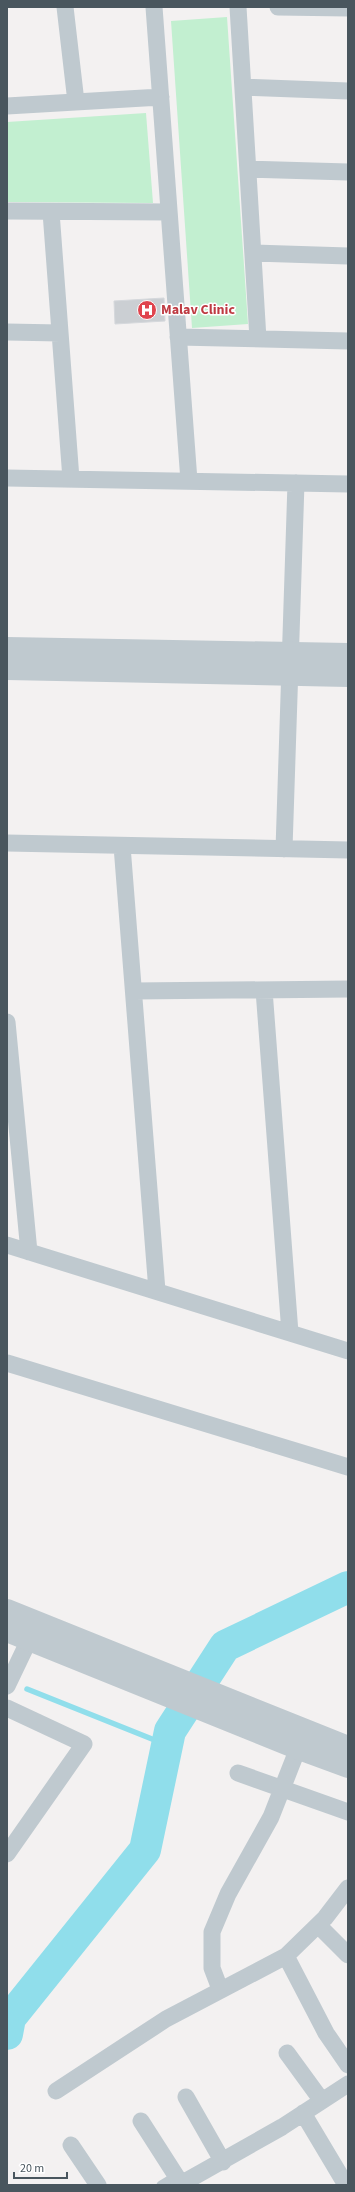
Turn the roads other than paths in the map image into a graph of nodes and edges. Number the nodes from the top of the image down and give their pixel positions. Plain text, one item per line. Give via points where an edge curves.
1 (65, 7) edge
2 (154, 7) edge
3 (238, 7) edge
4 (278, 7) edge
5 (348, 8) edge
6 (243, 88) junction
7 (348, 91) edge
8 (161, 97) junction
9 (76, 102) junction
10 (7, 106) edge
11 (248, 170) junction
12 (348, 172) edge
13 (7, 211) edge
14 (51, 212) junction
15 (169, 212) junction
16 (253, 253) junction
17 (348, 256) edge
18 (7, 332) edge
19 (60, 333) junction
20 (178, 337) junction
21 (258, 339) junction
22 (348, 341) edge
23 (7, 478) edge
24 (71, 479) junction
25 (189, 482) junction
26 (296, 484) junction
27 (348, 484) edge
28 (7, 648) edge
29 (290, 653) junction
30 (348, 654) edge
31 (7, 669) edge
32 (289, 675) junction
33 (348, 676) edge
34 (7, 844) edge
35 (122, 846) junction
36 (284, 849) junction
37 (348, 850) edge
38 (348, 989) edge
39 (264, 990) junction
40 (134, 991) junction
41 (7, 1022) edge
42 (7, 1245) edge
43 (29, 1252) junction
44 (157, 1291) junction
45 (290, 1333) junction
46 (348, 1351) edge
47 (7, 1363) edge
48 (348, 1467) edge
49 (7, 1610) edge
50 (7, 1630) edge
51 (30, 1640) junction
52 (137, 1673) junction
53 (7, 1686) edge
54 (7, 1708) edge
55 (302, 1739) junction
56 (348, 1747) edge
57 (348, 1767) edge
58 (238, 1773) dead end
59 (283, 1789) junction
60 (348, 1812) edge
61 (7, 1854) edge
62 (348, 1888) edge
63 (318, 1925) junction
64 (348, 1955) edge
65 (286, 1956) junction
66 (220, 1989) junction
67 (287, 2054) dead end
68 (348, 2065) edge
69 (348, 2084) edge
70 (56, 2091) dead end
71 (186, 2096) dead end
72 (322, 2101) junction
73 (303, 2113) junction
74 (141, 2121) dead end
75 (71, 2145) dead end
76 (223, 2162) junction
77 (180, 2182) edge
78 (98, 2185) edge
79 (161, 2185) edge
80 (346, 2185) edge

1 - 9 street
2 - 8 street
3 - 6 street
4 - 5 street
6 - 7 street
6 - 11 street
8 - 9 street
8 - 15 street
9 - 10 street
11 - 12 street
11 - 16 street
13 - 14 street
14 - 15 street
14 - 19 street
15 - 20 street
16 - 17 street
16 - 21 street
18 - 19 street
19 - 24 street
20 - 21 street
20 - 25 street
21 - 22 street
23 - 24 street
24 - 25 street
25 - 26 street
26 - 27 street
26 - 29 street
28 - 29 street
29 - 30 street
29 - 32 street
31 - 32 street
32 - 33 street
32 - 36 street
34 - 35 street
35 - 36 street
35 - 40 street
36 - 37 street
38 - 39 street
39 - 40 street
39 - 45 street
40 - 44 street
41 - 43 street
42 - 43 street
43 - 44 street
44 - 45 street
45 - 46 street
47 - 48 street
49 - 52 street
50 - 51 street
51 - 52 street
51 - 53 street
52 - 55 street
54 - 61 street via 84,1744
55 - 56 street
55 - 57 street
55 - 59 street
58 - 59 street
59 - 60 street
59 - 66 street via 271,1817 228,1894 212,1932 212,1968
62 - 63 street
63 - 64 street
63 - 65 street
65 - 66 street
65 - 68 street via 326,2033
66 - 70 street via 166,2019
67 - 72 street
69 - 72 street
71 - 76 street
72 - 73 street
73 - 76 street
73 - 80 street
74 - 77 street
75 - 78 street
76 - 77 street
77 - 79 lane

